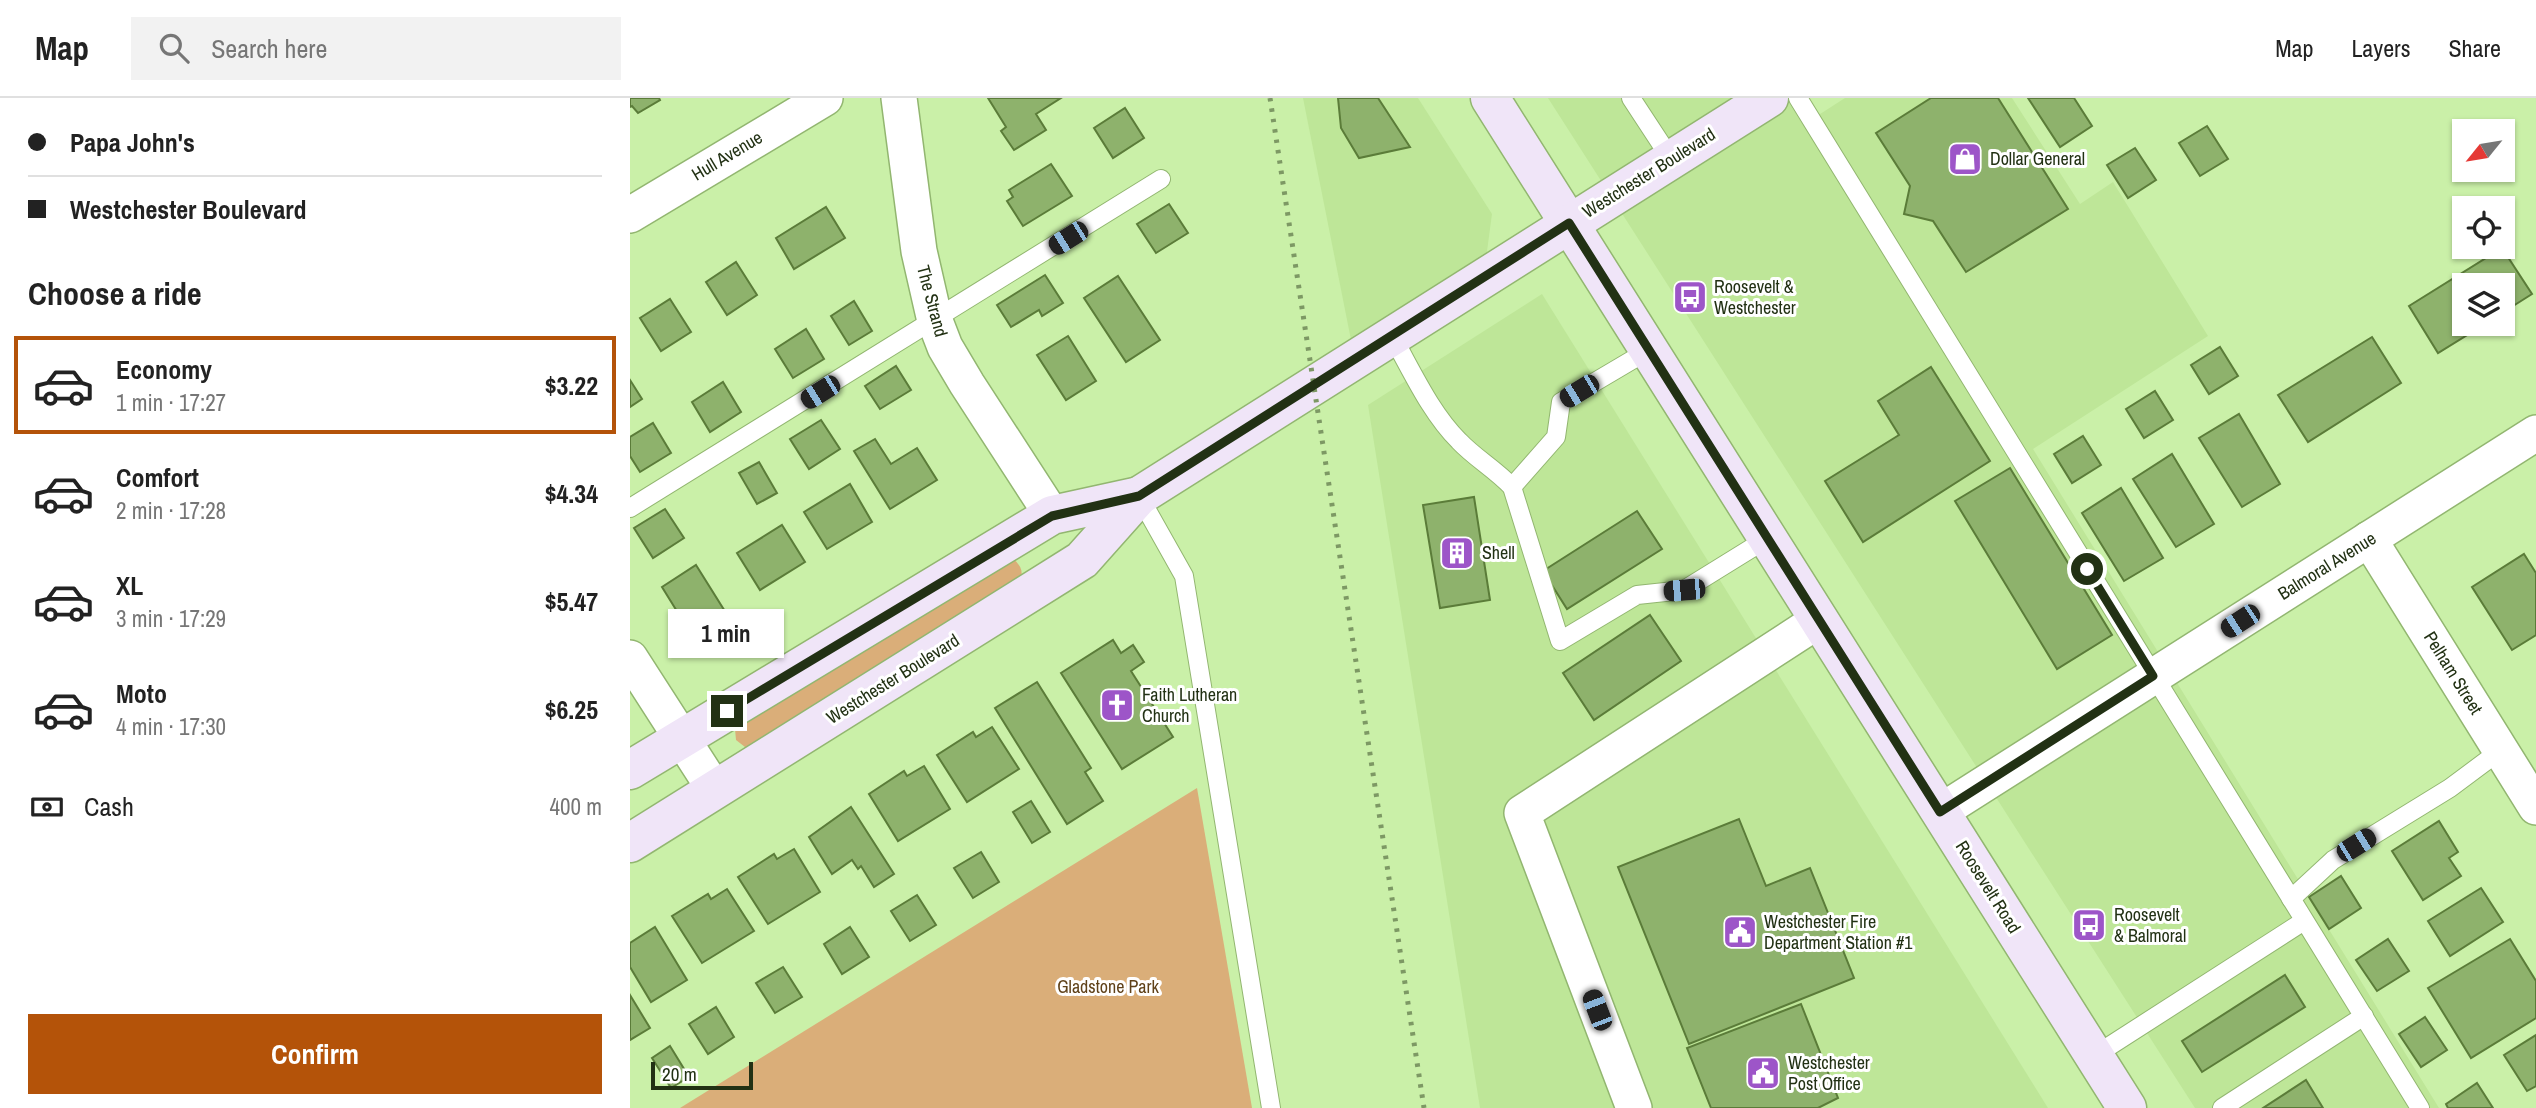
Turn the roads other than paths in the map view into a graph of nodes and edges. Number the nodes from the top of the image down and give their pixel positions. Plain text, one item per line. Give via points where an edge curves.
1 (825, 98) edge
2 (899, 98) edge
3 (1490, 98) edge
4 (1631, 98) edge
5 (1769, 98) edge
6 (1798, 98) edge
7 (1671, 159) junction
8 (1161, 179) dead end
9 (630, 215) edge
10 (1569, 223) junction
11 (935, 321) junction
12 (1392, 336) junction
13 (1649, 350) junction
14 (2536, 433) edge
15 (1512, 487) junction
16 (1139, 496) junction
17 (630, 508) edge
18 (1052, 516) junction
19 (1768, 538) junction
20 (2369, 539) junction
21 (1819, 620) junction
22 (630, 658) edge
23 (2153, 676) junction
24 (681, 739) junction
25 (2501, 750) junction
26 (630, 770) edge
27 (715, 790) junction
28 (2536, 807) edge
29 (1940, 812) junction
30 (630, 843) edge
31 (2291, 899) junction
32 (2304, 921) junction
33 (2364, 1016) junction
34 (2094, 1056) junction
35 (1271, 1108) edge
36 (1634, 1108) edge
37 (2127, 1108) edge
38 (2222, 1108) edge
39 (2420, 1108) edge

1 - 9 street, Hull Avenue
2 - 11 street, The Strand via 919,251
3 - 10 street, Roosevelt Road
4 - 7 lane
5 - 7 street, Westchester Boulevard
6 - 23 lane
7 - 10 street, Westchester Boulevard
8 - 11 lane
10 - 12 street, Westchester Boulevard
10 - 13 street, Roosevelt Road
11 - 17 lane
11 - 18 street, The Strand via 961,375
12 - 15 lane via 1459,442
12 - 16 street, Westchester Boulevard
13 - 15 lane via 1561,402 1556,437
13 - 19 street, Roosevelt Road
14 - 20 street, Balmoral Avenue
15 - 19 lane via 1560,640 1637,595 1684,590
16 - 18 street, Westchester Boulevard
16 - 27 street, Westchester Boulevard via 1082,560
16 - 35 lane via 1184,576
18 - 24 street, Westchester Boulevard
19 - 21 street, Roosevelt Road
20 - 23 street, Balmoral Avenue
20 - 25 street, Pelham Street
21 - 29 street, Roosevelt Road
21 - 36 street via 1522,813
22 - 24 street
23 - 29 street, Balmoral Avenue
23 - 31 lane
24 - 26 street, Westchester Boulevard
24 - 27 street
25 - 28 street, Pelham Street
25 - 31 lane via 2450,788 2333,860
27 - 30 street, Westchester Boulevard
29 - 34 street, Roosevelt Road
31 - 32 lane
32 - 33 lane
32 - 34 lane
33 - 38 lane
33 - 39 lane
34 - 37 street, Roosevelt Road

